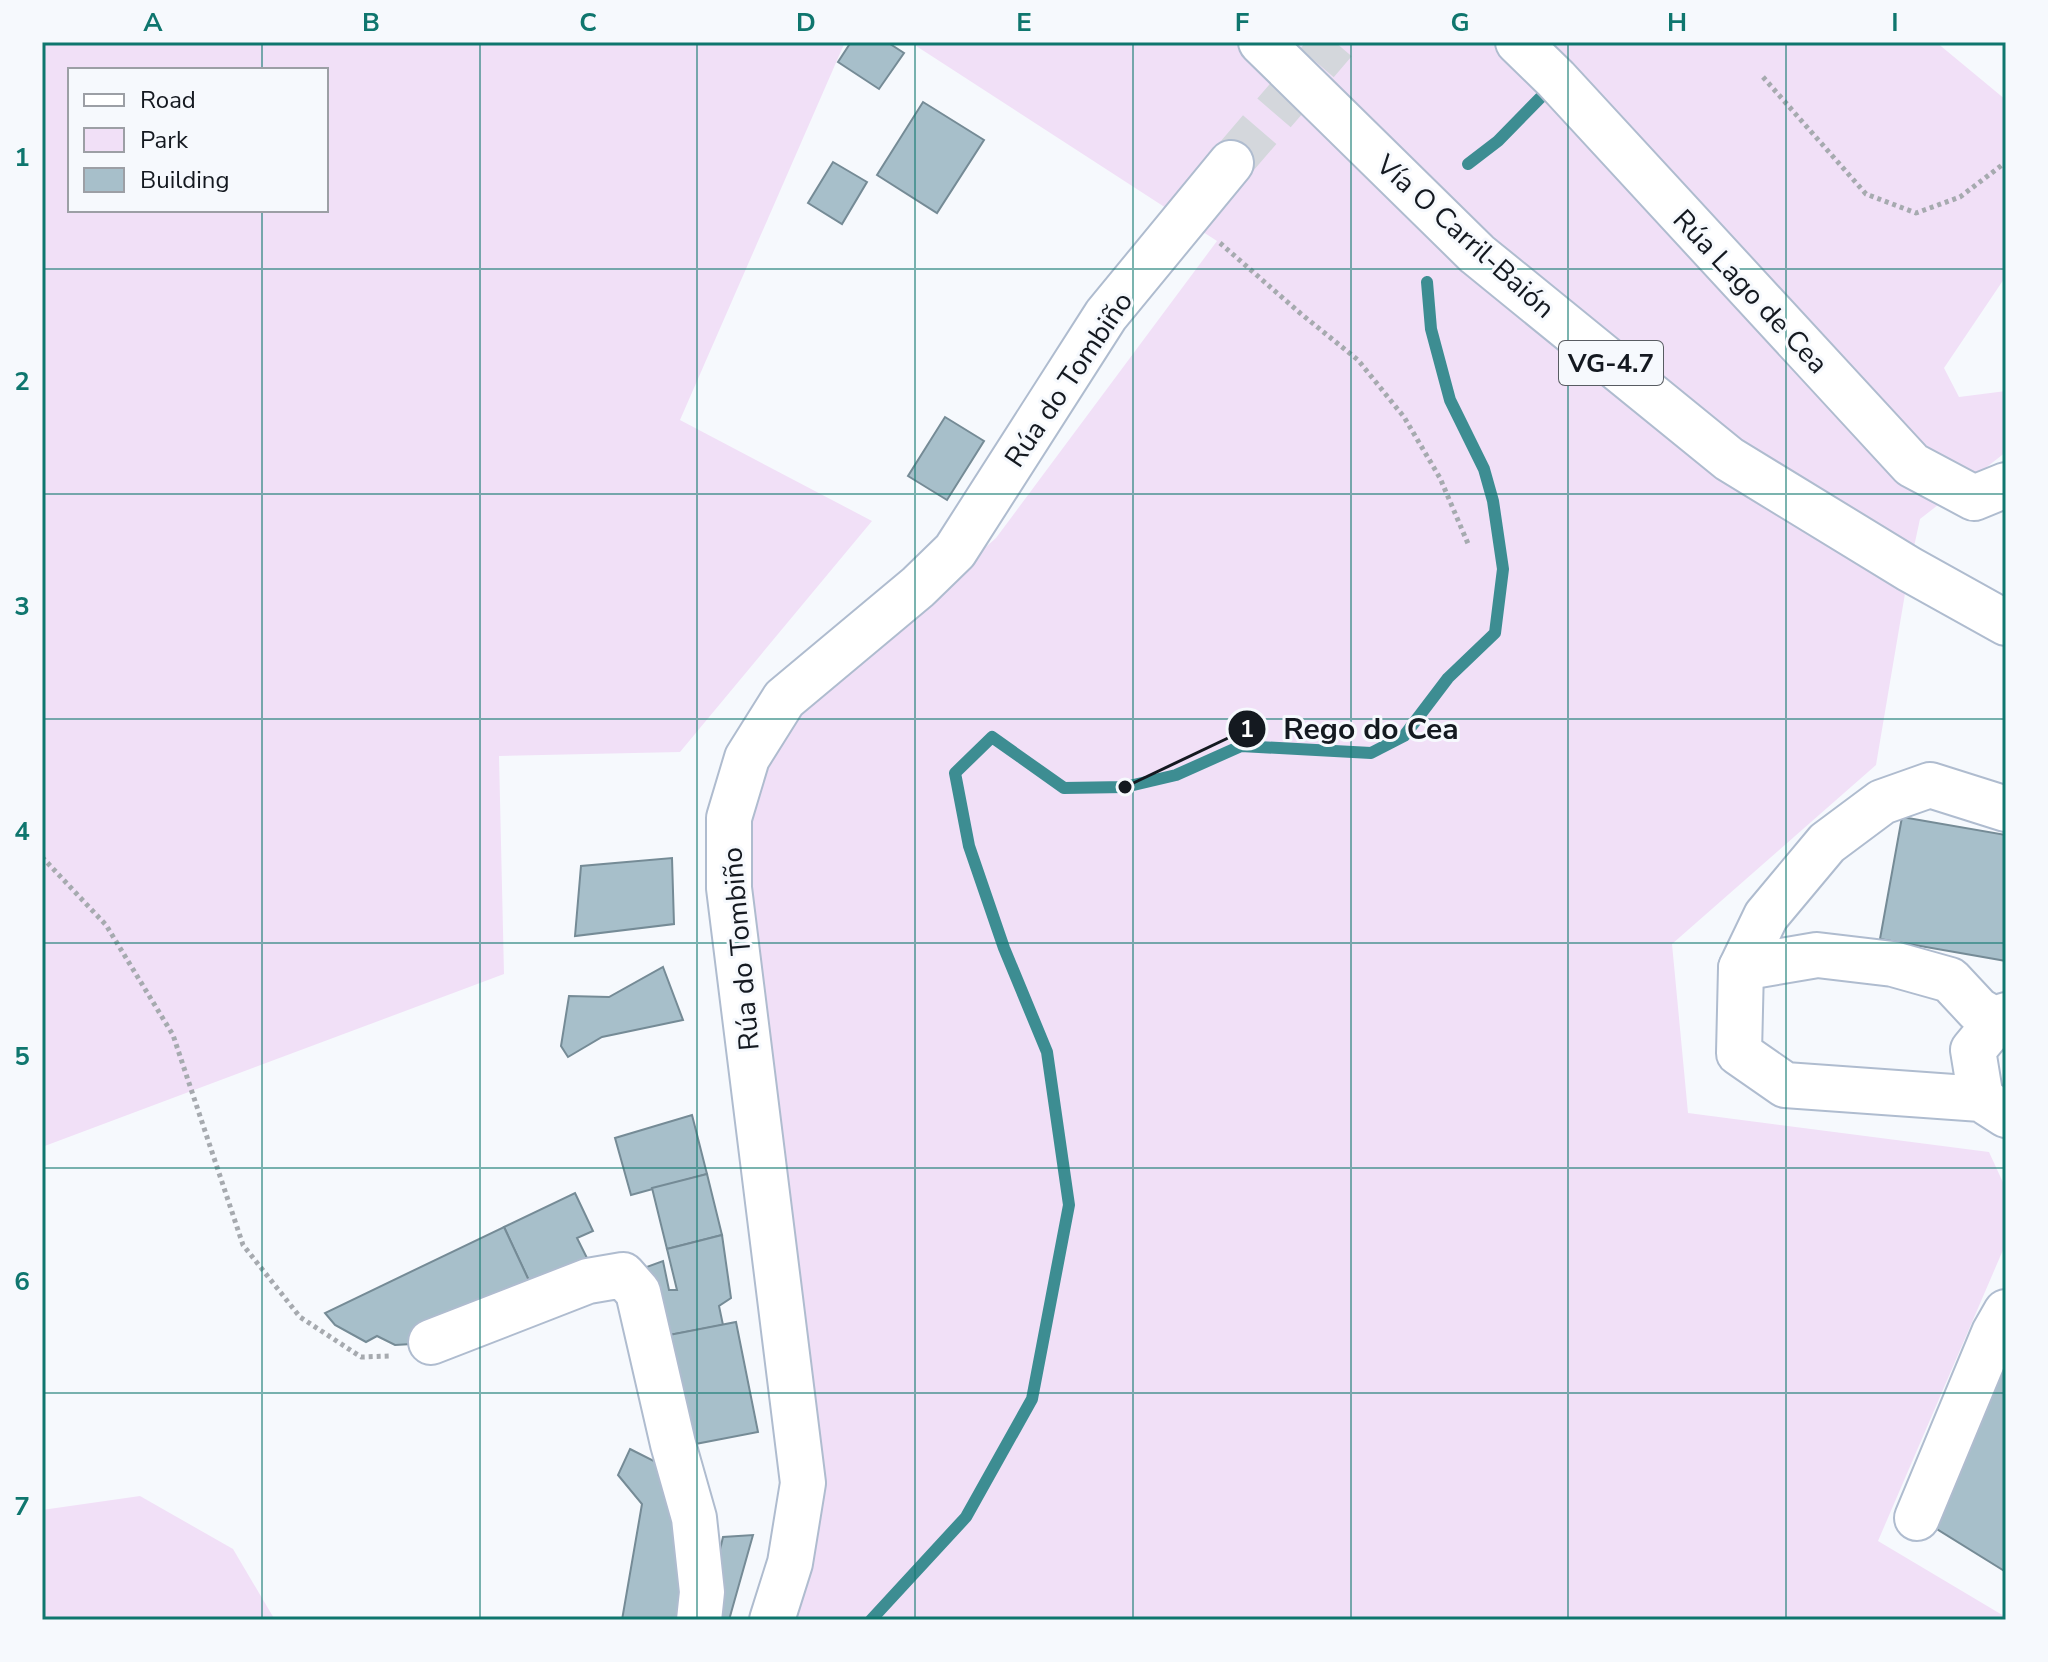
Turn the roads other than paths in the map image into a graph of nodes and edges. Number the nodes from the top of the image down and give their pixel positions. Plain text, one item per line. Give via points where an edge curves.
1 (1261, 42) edge
2 (1518, 42) edge
3 (1231, 163) tunnel mouth
4 (2006, 485) edge
5 (2006, 623) edge
6 (2006, 809) edge
7 (1741, 968) junction
8 (2002, 1018) edge
9 (1994, 1107) edge
10 (2006, 1312) edge
11 (431, 1342) road end
12 (1917, 1518) dead end
13 (699, 1620) edge
14 (772, 1620) edge

1 - 5 main road, Vía O Carril-Baión / VG-4.7 via 1477,254 1729,459
2 - 4 main road, Rúa Lago de Cea via 1912,465 1974,498
3 - 14 main road, Rúa do Tombiño via 1106,315 955,551 784,699 747,758 729,818 729,888 803,1483 790,1563
6 - 7 main road via 1930,785 1882,802 1827,843 1766,916
7 - 8 main road via 1817,955 1893,964 1950,980 1978,1010
7 - 9 main road via 1739,1053 1785,1085
8 - 9 main road via 1973,1050
10 - 12 main road
11 - 13 main road via 588,1281 623,1275 638,1292 694,1518 702,1592

